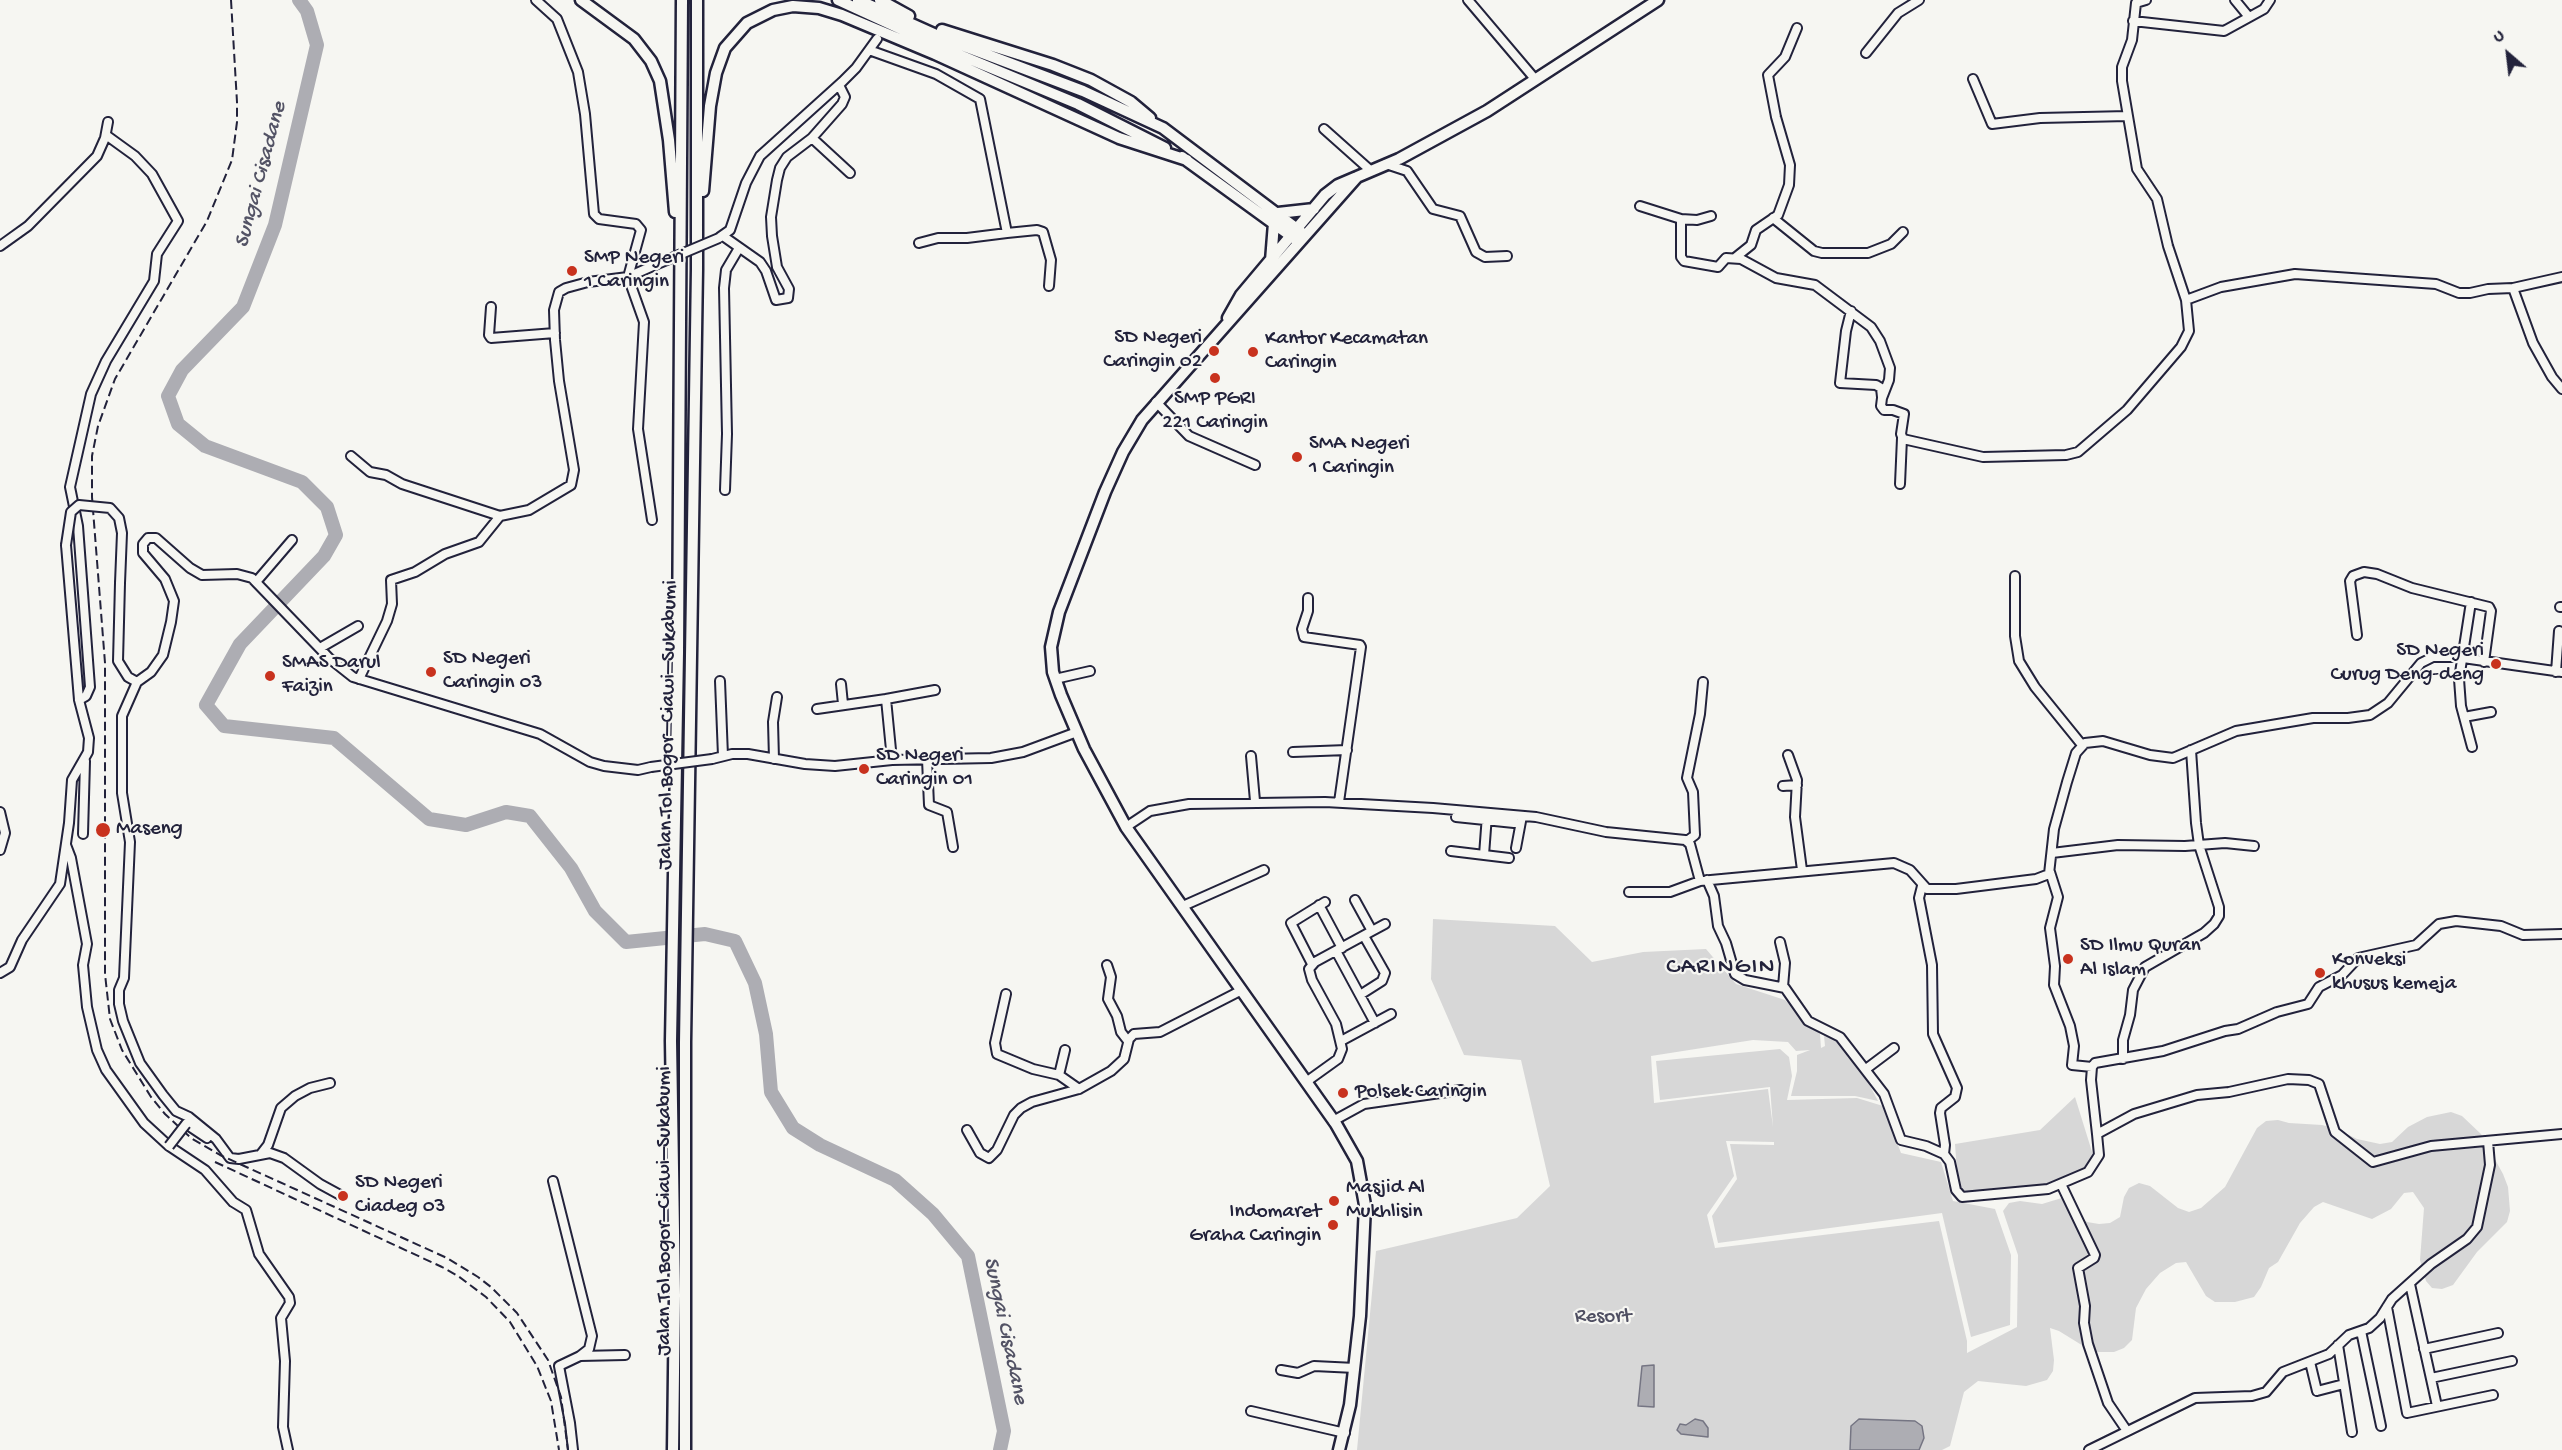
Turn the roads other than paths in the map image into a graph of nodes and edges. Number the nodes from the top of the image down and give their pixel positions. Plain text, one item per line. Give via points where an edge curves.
1 (536, 0) edge
2 (581, 0) edge
3 (682, 0) edge
4 (697, 0) edge
5 (838, 0) edge
6 (858, 0) edge
7 (880, 0) edge
8 (1468, 0) edge
9 (1658, 0) edge
10 (1919, 0) edge
11 (2146, 0) edge
12 (2235, 0) edge
13 (2270, 0) edge
14 (2249, 17) junction
15 (2133, 21) junction
16 (1797, 28) dead end
17 (877, 39) dead end
18 (869, 50) junction
19 (1866, 53) dead end
20 (1536, 79) junction
21 (1973, 79) dead end
22 (839, 85) junction
23 (2128, 116) junction
24 (108, 122) dead end
25 (1163, 128) junction
26 (1324, 129) dead end
27 (106, 135) junction
28 (812, 138) junction
29 (1187, 160) junction
30 (1386, 164) junction
31 (1370, 170) junction
32 (850, 173) dead end
33 (1358, 177) junction
34 (1640, 206) dead end
35 (1314, 209) junction
36 (1711, 216) dead end
37 (1276, 218) junction
38 (1773, 218) junction
39 (1681, 219) junction
40 (1903, 232) dead end
41 (1007, 233) junction
42 (1298, 236) junction
43 (721, 237) junction
44 (919, 243) dead end
45 (0, 246) edge
46 (738, 248) junction
47 (1507, 256) dead end
48 (1736, 257) junction
49 (1271, 261) junction
50 (697, 268) junction
51 (628, 277) junction
52 (2562, 277) edge
53 (681, 279) junction
54 (1048, 286) dead end
55 (2513, 288) junction
56 (2186, 300) junction
57 (491, 307) dead end
58 (1851, 311) junction
59 (1226, 324) junction
60 (555, 333) junction
61 (2562, 389) edge
62 (1882, 398) junction
63 (1156, 402) junction
64 (1902, 438) junction
65 (351, 456) dead end
66 (1255, 465) dead end
67 (1900, 484) dead end
68 (725, 490) dead end
69 (500, 516) junction
70 (652, 520) dead end
71 (292, 540) dead end
72 (2015, 576) dead end
73 (258, 584) junction
74 (1308, 598) dead end
75 (2471, 602) junction
76 (358, 626) dead end
77 (2559, 631) dead end
78 (2357, 635) dead end
79 (320, 648) junction
80 (2463, 658) junction
81 (2484, 662) junction
82 (1090, 671) dead end
83 (2559, 672) edge
84 (359, 679) junction
85 (1055, 679) junction
86 (720, 681) dead end
87 (137, 682) junction
88 (1703, 682) dead end
89 (841, 684) dead end
90 (935, 690) dead end
91 (777, 698) dead end
92 (886, 699) junction
93 (79, 700) junction
94 (843, 704) junction
95 (817, 709) dead end
96 (2491, 712) dead end
97 (2464, 717) junction
98 (1077, 732) junction
99 (2082, 745) junction
100 (2472, 747) dead end
101 (1347, 750) junction
102 (2191, 750) junction
103 (1293, 752) dead end
104 (1788, 755) dead end
105 (723, 756) junction
106 (1251, 756) dead end
107 (774, 759) junction
108 (927, 759) junction
109 (85, 760) junction
110 (892, 760) junction
111 (1797, 785) junction
112 (1783, 786) dead end
113 (682, 799) junction
114 (1255, 801) junction
115 (1338, 802) junction
116 (0, 812) edge
117 (1487, 816) junction
118 (1522, 816) junction
119 (1456, 817) dead end
120 (1514, 823) dead end
121 (1126, 827) junction
122 (83, 834) dead end
123 (1688, 841) junction
124 (66, 845) junction
125 (2199, 845) junction
126 (2254, 846) dead end
127 (953, 847) dead end
128 (1516, 848) dead end
129 (0, 850) edge
130 (1450, 851) dead end
131 (2052, 853) junction
132 (1484, 855) junction
133 (1509, 858) dead end
134 (1264, 870) dead end
135 (1802, 870) junction
136 (2050, 872) junction
137 (1703, 880) junction
138 (1922, 886) junction
139 (1629, 892) dead end
140 (1355, 900) dead end
141 (1183, 906) junction
142 (1385, 924) dead end
143 (1371, 932) junction
144 (2562, 934) edge
145 (1364, 936) junction
146 (1779, 942) dead end
147 (1339, 949) junction
148 (1107, 964) dead end
149 (1312, 964) junction
150 (0, 973) edge
151 (1783, 987) junction
152 (1242, 990) junction
153 (1006, 994) dead end
154 (1360, 995) junction
155 (1391, 1014) dead end
156 (1375, 1023) junction
157 (1128, 1041) junction
158 (1341, 1041) junction
159 (1894, 1048) dead end
160 (1065, 1050) dead end
161 (2123, 1059) junction
162 (2092, 1067) junction
163 (1866, 1069) junction
164 (1059, 1075) junction
165 (1306, 1082) junction
166 (330, 1083) dead end
167 (1079, 1089) junction
168 (1461, 1090) dead end
169 (1333, 1121) junction
170 (967, 1130) dead end
171 (2097, 1134) junction
172 (2562, 1134) edge
173 (2488, 1141) junction
174 (169, 1146) junction
175 (222, 1148) junction
176 (261, 1154) junction
177 (1944, 1154) junction
178 (553, 1181) dead end
179 (2061, 1184) junction
180 (342, 1196) dead end
181 (2410, 1284) junction
182 (2387, 1307) junction
183 (2361, 1331) junction
184 (2498, 1333) dead end
185 (2338, 1345) junction
186 (2424, 1349) junction
187 (625, 1354) dead end
188 (580, 1356) junction
189 (2512, 1361) dead end
190 (2310, 1362) junction
191 (1355, 1368) junction
192 (1281, 1370) dead end
193 (2431, 1378) junction
194 (2344, 1384) junction
195 (2493, 1395) dead end
196 (2437, 1406) junction
197 (1251, 1411) dead end
198 (2381, 1426) dead end
199 (2127, 1431) junction
200 (2352, 1431) dead end
201 (1345, 1433) junction
202 (288, 1450) edge
203 (573, 1450) edge
204 (673, 1450) edge
205 (685, 1450) edge
206 (1339, 1450) edge
207 (2089, 1450) edge

1 - 51 street via 557,19 578,72 594,214 599,219 636,224 641,230
2 - 53 highway via 634,39 660,81
3 - 53 highway, Jalan Tol Bogor–Ciawi–Sukabumi
4 - 50 highway, Jalan Tol Bogor–Ciawi–Sukabumi
5 - 29 highway via 1078,104
6 - 25 highway via 943,38 1083,91
7 - 25 highway via 948,33 1091,80 1131,102
8 - 20 street
9 - 20 highway
10 - 19 street via 1899,13
11 - 15 street via 2137,2
12 - 14 street
13 - 14 street
14 - 15 street via 2216,32
15 - 23 street via 2132,40 2122,71
16 - 38 street via 1785,57 1768,75 1791,174 1781,210
17 - 18 street
18 - 22 street
18 - 41 street via 936,74 980,99
20 - 30 highway via 1477,116
21 - 23 street via 1992,124 2040,118
22 - 28 street via 845,100
22 - 43 street via 760,156 730,230
23 - 56 street via 2138,168 2157,199
24 - 27 street
25 - 37 highway
26 - 31 street
27 - 45 street via 97,156 82,172 28,226
27 - 93 street via 152,174 178,220 157,254 154,281 91,394 70,487 78,526 90,687
28 - 32 street
28 - 46 street via 783,162 773,197 776,262 789,289 788,298 774,298 764,266
29 - 37 highway
29 - 50 highway via 1119,138 842,15 801,5 783,7 747,23 720,58 710,106
30 - 31 highway
30 - 47 street via 1407,171 1433,209 1460,216 1476,252 1485,257
31 - 33 highway
33 - 35 highway via 1338,185
33 - 42 highway
34 - 39 street
35 - 37 highway
35 - 42 highway
36 - 39 street
37 - 42 highway
37 - 49 highway
38 - 40 street via 1821,253 1868,253 1891,244
38 - 48 street via 1758,228 1751,244
39 - 48 street via 1684,261 1718,267 1726,258
41 - 44 street
41 - 54 street via 1043,232 1051,260
42 - 49 highway
42 - 59 highway
43 - 46 street
43 - 51 street, bridge
46 - 68 street via 726,270 724,288
48 - 58 street via 1776,278 1815,285
49 - 59 highway via 1240,295
50 - 113 highway, Jalan Tol Bogor–Ciawi–Sukabumi via 691,653
51 - 60 street via 563,289 556,299
51 - 70 street via 644,322 638,429
52 - 55 street
53 - 113 highway, Jalan Tol Bogor–Ciawi–Sukabumi via 678,653
55 - 56 street via 2458,293 2436,284 2295,274 2221,287
55 - 61 street via 2533,343
56 - 64 street via 2189,331 2181,347 2127,410 2079,452 1983,457
57 - 60 street via 491,338
58 - 62 street via 1875,332 1888,361 1890,377
58 - 62 street via 1840,383 1876,385 1881,388
59 - 63 highway
60 - 69 street via 574,470 572,483 534,508
62 - 64 street via 1883,410 1896,410 1904,416
63 - 66 street via 1189,436
63 - 85 highway via 1116,466 1059,612 1051,646
64 - 67 street
65 - 69 street via 370,472
69 - 84 street via 479,542 393,579 387,621
71 - 73 street
72 - 99 street via 2019,661
73 - 79 street
73 - 87 street via 245,575 197,573 160,541 153,537 146,540 143,553 165,579 174,601 163,655 151,672
74 - 101 street via 1304,637 1361,646
75 - 78 street via 2364,572 2350,581
75 - 80 street
75 - 81 street via 2491,611
76 - 79 street
77 - 83 street
79 - 84 street via 346,673
80 - 81 street
80 - 97 street via 2459,679
80 - 102 street via 2438,656 2424,660 2388,704 2370,715 2313,718 2245,729
81 - 83 street
82 - 85 street
84 - 105 street, bridge via 540,734 604,766 638,770
85 - 98 highway
86 - 105 street
87 - 93 street, bridge via 118,661 122,533 119,518 110,508 79,505 67,523 66,545
87 - 175 street via 122,716 122,793 130,842 124,978 119,1004 146,1073 176,1111 216,1139
88 - 123 street via 1687,778 1692,792 1695,835
89 - 94 street
90 - 92 street
91 - 107 street
92 - 94 street
92 - 110 street
93 - 109 street via 88,738
94 - 95 street
96 - 97 street
97 - 100 street
98 - 108 street via 1012,755
98 - 121 highway
99 - 102 street via 2103,741 2168,758
99 - 131 street via 2065,789
101 - 103 street
101 - 115 street
102 - 125 street
104 - 111 street
105 - 107 street via 748,754
106 - 114 street
107 - 110 street via 835,766
108 - 110 street
108 - 127 street via 929,805 947,812
109 - 122 street
109 - 124 street via 72,780
111 - 112 street
111 - 135 street via 1795,817
113 - 204 highway, Jalan Tol Bogor–Ciawi–Sukabumi via 671,1041
113 - 205 highway, Jalan Tol Bogor–Ciawi–Sukabumi
114 - 115 street
114 - 121 street via 1158,809
115 - 117 street
116 - 129 street via 5,833
117 - 118 street
117 - 119 street
117 - 120 street
117 - 132 street
118 - 123 street via 1606,832
118 - 128 street
121 - 141 highway
123 - 137 street
124 - 150 street via 60,885 10,967
124 - 174 street via 86,936 84,989 97,1050 126,1101
125 - 126 street
125 - 131 street via 2118,845
125 - 161 street via 2220,908 2219,916 2204,933 2145,967 2133,990
130 - 132 street
131 - 136 street
132 - 133 street
134 - 141 street
135 - 137 street
135 - 138 street via 1894,863 1910,870
136 - 138 street via 2043,878 1956,889 1933,890
136 - 162 street via 2058,897 2050,928 2054,985 2070,1026 2072,1065
137 - 139 street via 1670,892
137 - 151 street via 1714,896 1717,924 1735,974 1745,980
138 - 177 street via 1919,898 1932,965 1933,1034 1957,1091 1940,1110
140 - 143 street
141 - 152 highway
142 - 143 street
143 - 145 street
144 - 161 street via 2523,935 2501,926 2452,921 2439,924 2416,945 2358,958 2342,975 2319,987 2308,1004 2238,1029
145 - 147 street
145 - 154 street via 1385,974 1382,981
146 - 151 street via 1785,963
147 - 149 street
147 - 149 street via 1322,904 1291,923
147 - 154 street
148 - 157 street via 1111,977 1108,999
149 - 158 street via 1310,975
151 - 163 street via 1808,1021 1838,1034
152 - 157 street via 1164,1031 1137,1033
152 - 165 highway
153 - 164 street via 995,1043 997,1054
154 - 156 street
155 - 156 street
156 - 158 street
157 - 167 street via 1126,1056 1119,1065
158 - 165 street via 1338,1059
159 - 163 street
160 - 164 street
161 - 162 street
162 - 171 street
163 - 177 street via 1886,1098 1901,1140
164 - 167 street
165 - 169 highway
166 - 176 street via 310,1088 281,1108 268,1146
167 - 170 street via 1032,1102 1019,1110 989,1158 980,1153
168 - 169 street via 1364,1104
169 - 191 highway via 1357,1161 1365,1197
171 - 173 street via 2162,1104 2293,1079 2319,1084 2335,1132 2370,1161 2431,1146
171 - 179 street via 2099,1155 2094,1166 2085,1175
172 - 173 street
173 - 181 street via 2490,1165 2477,1227
174 - 175 street, bridge via 186,1124
174 - 202 street via 205,1170 233,1202 246,1210 259,1254 289,1298 281,1316 285,1361 283,1427
175 - 176 street via 230,1158
176 - 180 street via 284,1158
177 - 179 street via 1950,1162 1956,1191 1962,1197 2036,1192
178 - 188 street via 592,1336 589,1349
179 - 199 street via 2096,1255 2078,1268 2084,1323 2109,1403
181 - 182 street
181 - 186 street
182 - 183 street via 2374,1324
182 - 196 street via 2408,1413
183 - 185 street
183 - 198 street
184 - 186 street
185 - 190 street via 2329,1354
185 - 194 street
186 - 193 street
187 - 188 street
188 - 203 street via 565,1361 558,1370
189 - 193 street
190 - 194 street via 2317,1391
190 - 199 street via 2283,1372 2260,1395 2195,1398
191 - 192 street via 1314,1366 1298,1373
191 - 201 highway
193 - 196 street
194 - 200 street
195 - 196 street
197 - 201 street
199 - 207 street
201 - 206 highway

